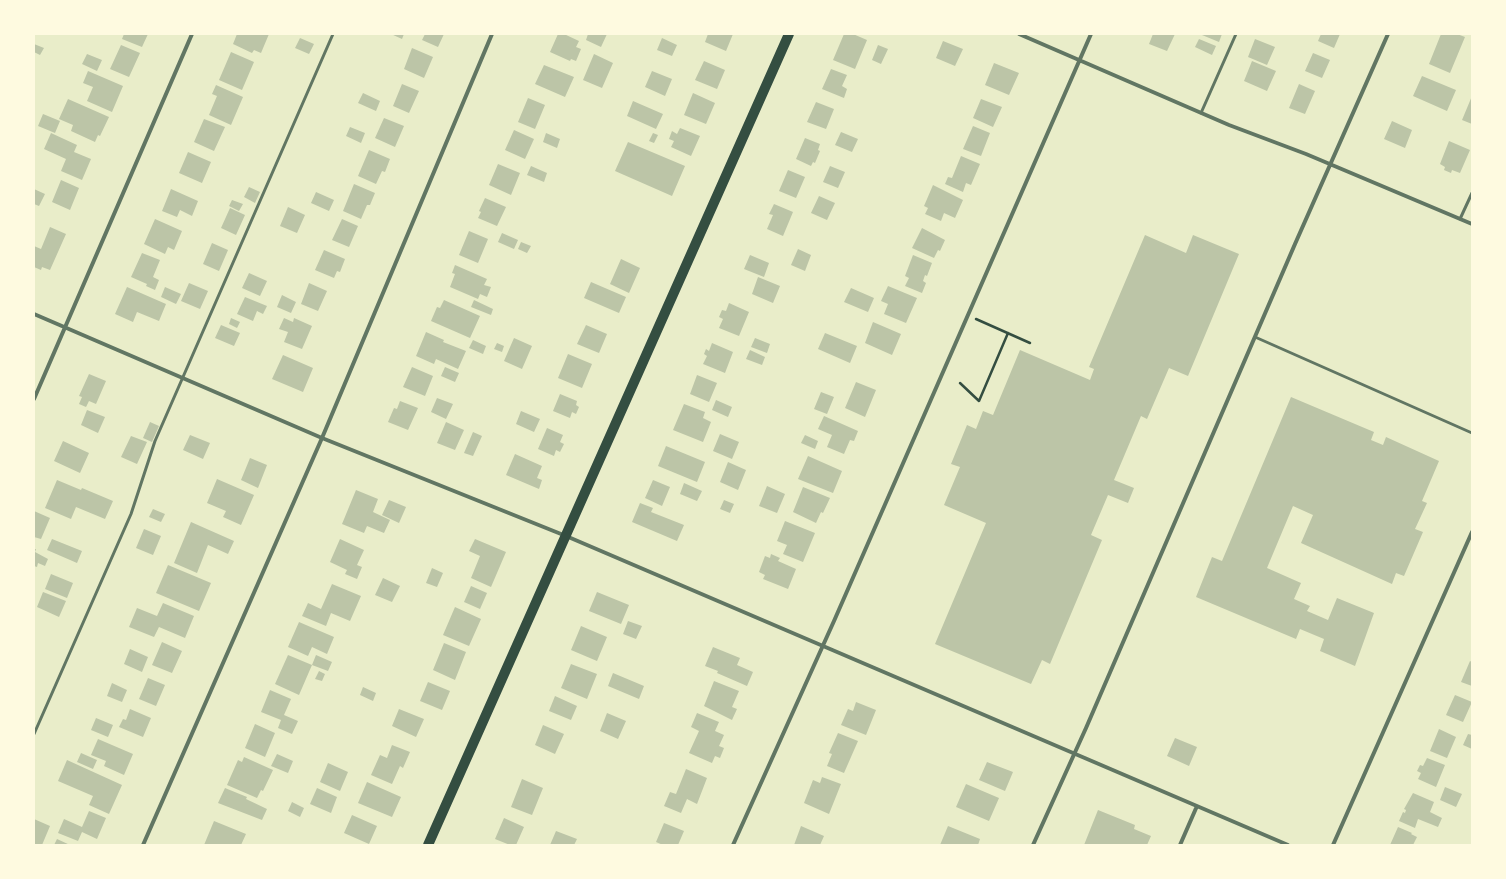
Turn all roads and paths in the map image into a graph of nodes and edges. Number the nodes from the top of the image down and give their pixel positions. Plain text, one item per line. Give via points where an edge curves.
1 (192, 34) edge
2 (333, 34) edge
3 (492, 34) edge
4 (789, 34) edge
5 (1019, 34) edge
6 (1092, 34) edge
7 (1236, 34) edge
8 (1388, 34) edge
9 (1080, 60) junction
10 (1201, 113) junction
11 (1330, 165) junction
12 (1472, 192) edge
13 (1460, 219) junction
14 (1472, 224) edge
15 (34, 314) edge
16 (968, 315) junction
17 (65, 328) junction
18 (1008, 333) junction
19 (1255, 337) junction
20 (1030, 343) dead end
21 (183, 378) junction
22 (960, 383) dead end
23 (34, 399) edge
24 (1472, 433) edge
25 (322, 438) junction
26 (1472, 532) edge
27 (566, 536) junction
28 (822, 646) junction
29 (34, 734) edge
30 (1074, 754) junction
31 (1197, 806) junction
32 (143, 845) edge
33 (428, 845) edge
34 (733, 845) edge
35 (1032, 845) edge
36 (1180, 845) edge
37 (1288, 845) edge
38 (1333, 845) edge

1 - 17 street
2 - 21 lane
3 - 25 street
4 - 27 main road
5 - 9 street
6 - 9 street
7 - 10 lane
8 - 11 street
9 - 10 street
9 - 16 street
10 - 11 street
11 - 13 street
11 - 19 street
12 - 13 lane
13 - 14 street
15 - 17 street
16 - 18 path
16 - 28 street
17 - 21 street
17 - 23 street
18 - 20 path
18 - 22 path via 979,401
19 - 24 lane
19 - 30 street
21 - 25 street
21 - 29 lane via 155,441 131,514
25 - 27 street
25 - 32 street
26 - 38 street
27 - 28 street
27 - 33 main road
28 - 30 street
28 - 34 street
30 - 31 street
30 - 35 street
31 - 36 street
31 - 37 street

